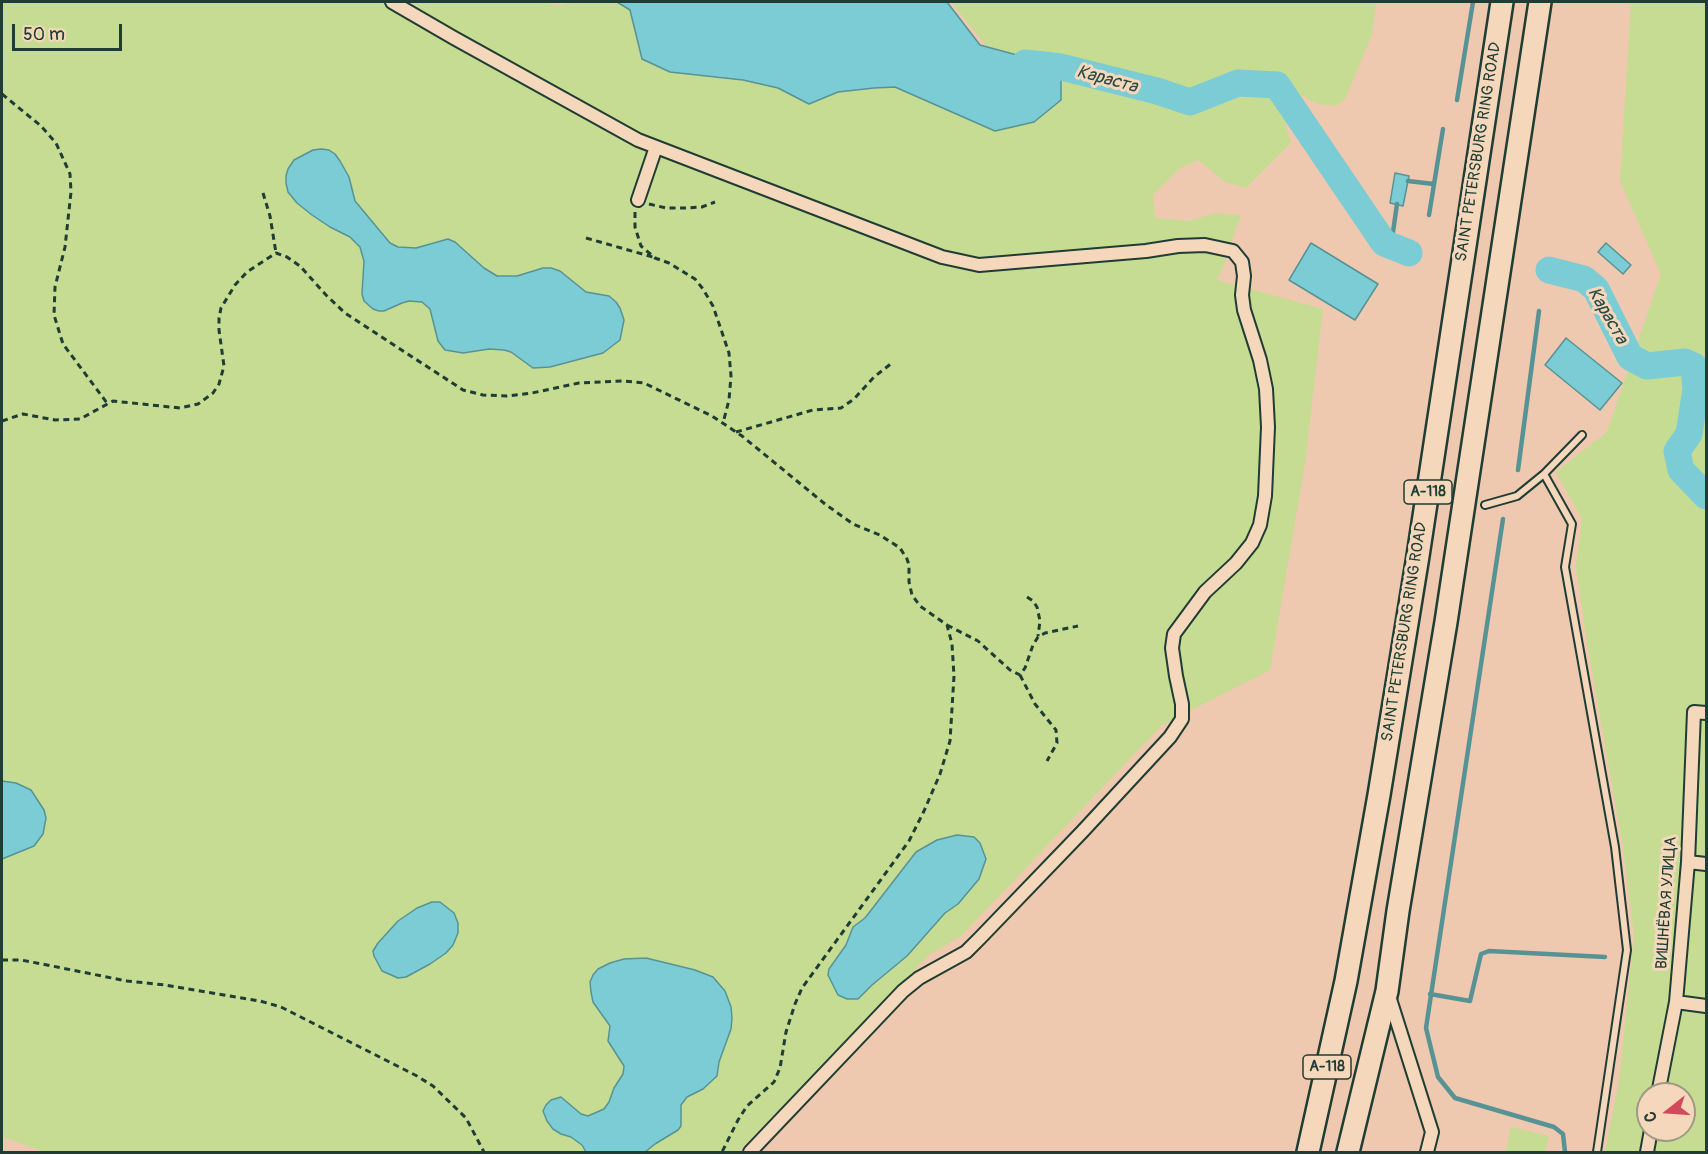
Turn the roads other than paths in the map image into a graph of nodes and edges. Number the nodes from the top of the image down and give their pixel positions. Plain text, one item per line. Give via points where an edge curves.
1 (392, 2) edge
2 (1502, 2) edge
3 (1540, 2) edge
4 (656, 147) junction
5 (638, 200) road end
6 (1582, 435) dead end
7 (1544, 474) junction
8 (1485, 505) dead end
9 (1700, 713) edge
10 (1688, 862) junction
11 (1707, 864) edge
12 (1387, 991) junction
13 (1676, 1002) junction
14 (1707, 1006) edge
15 (1660, 1082) edge
16 (750, 1152) edge
17 (1308, 1152) edge
18 (1348, 1152) edge
19 (1427, 1152) edge
20 (1597, 1152) edge

1 - 4 street
2 - 17 highway, SAINT PETERSBURG RING ROAD / А-118 via 1379,795 1346,981
3 - 12 highway, А-118
4 - 5 street
4 - 16 street via 942,258 979,265 1178,246 1233,250 1242,262 1244,310 1266,389 1267,463 1260,525 1252,543 1205,592 1174,634 1172,648 1182,719 1170,737 966,952 903,991
6 - 7 lane
7 - 8 lane via 1517,496
7 - 20 lane via 1572,524 1565,567 1615,847 1627,950
9 - 10 street, ВИШНЁВАЯ УЛИЦА
10 - 11 street
10 - 13 street, ВИШНЁВАЯ УЛИЦА
12 - 18 highway, А-118
12 - 19 street via 1432,1132
13 - 14 street
13 - 15 street, ВИШНЁВАЯ УЛИЦА

